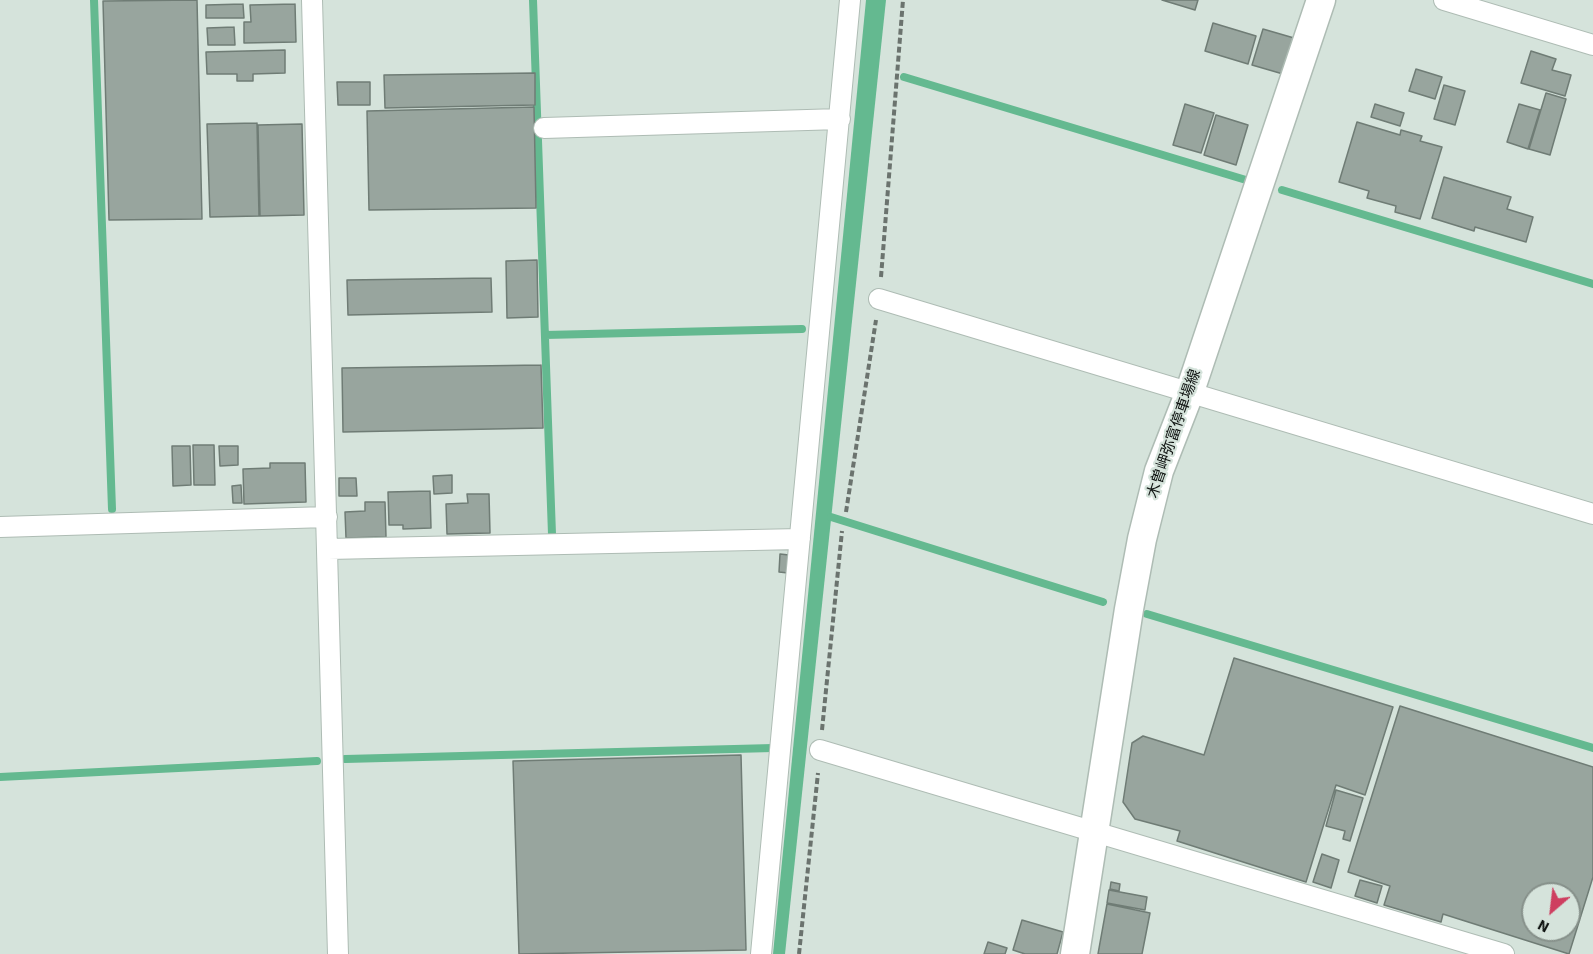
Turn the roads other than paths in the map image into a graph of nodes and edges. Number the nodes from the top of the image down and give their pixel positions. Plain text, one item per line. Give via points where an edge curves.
1 (312, 0) edge
2 (850, 0) edge
3 (1321, 0) edge
4 (1444, 0) edge
5 (1593, 45) edge
6 (840, 119) junction
7 (544, 128) dead end
8 (879, 299) road end
9 (1188, 393) junction
10 (1593, 514) edge
11 (327, 517) junction
12 (0, 527) edge
13 (800, 539) junction
14 (328, 549) junction
15 (820, 750) dead end
16 (1095, 831) junction
17 (338, 954) edge
18 (761, 954) edge
19 (1075, 954) edge
20 (1504, 954) edge

1 - 11 street
2 - 6 street
3 - 9 main road, 木曽岬弥富停車場線
4 - 5 street
6 - 7 street
6 - 13 street
8 - 9 street
9 - 10 street
9 - 16 main road, 木曽岬弥富停車場線 via 1159,471 1142,539
11 - 12 street
11 - 14 street
13 - 14 street
13 - 18 street
14 - 17 street
15 - 16 street
16 - 19 main road, 木曽岬弥富停車場線
16 - 20 street

